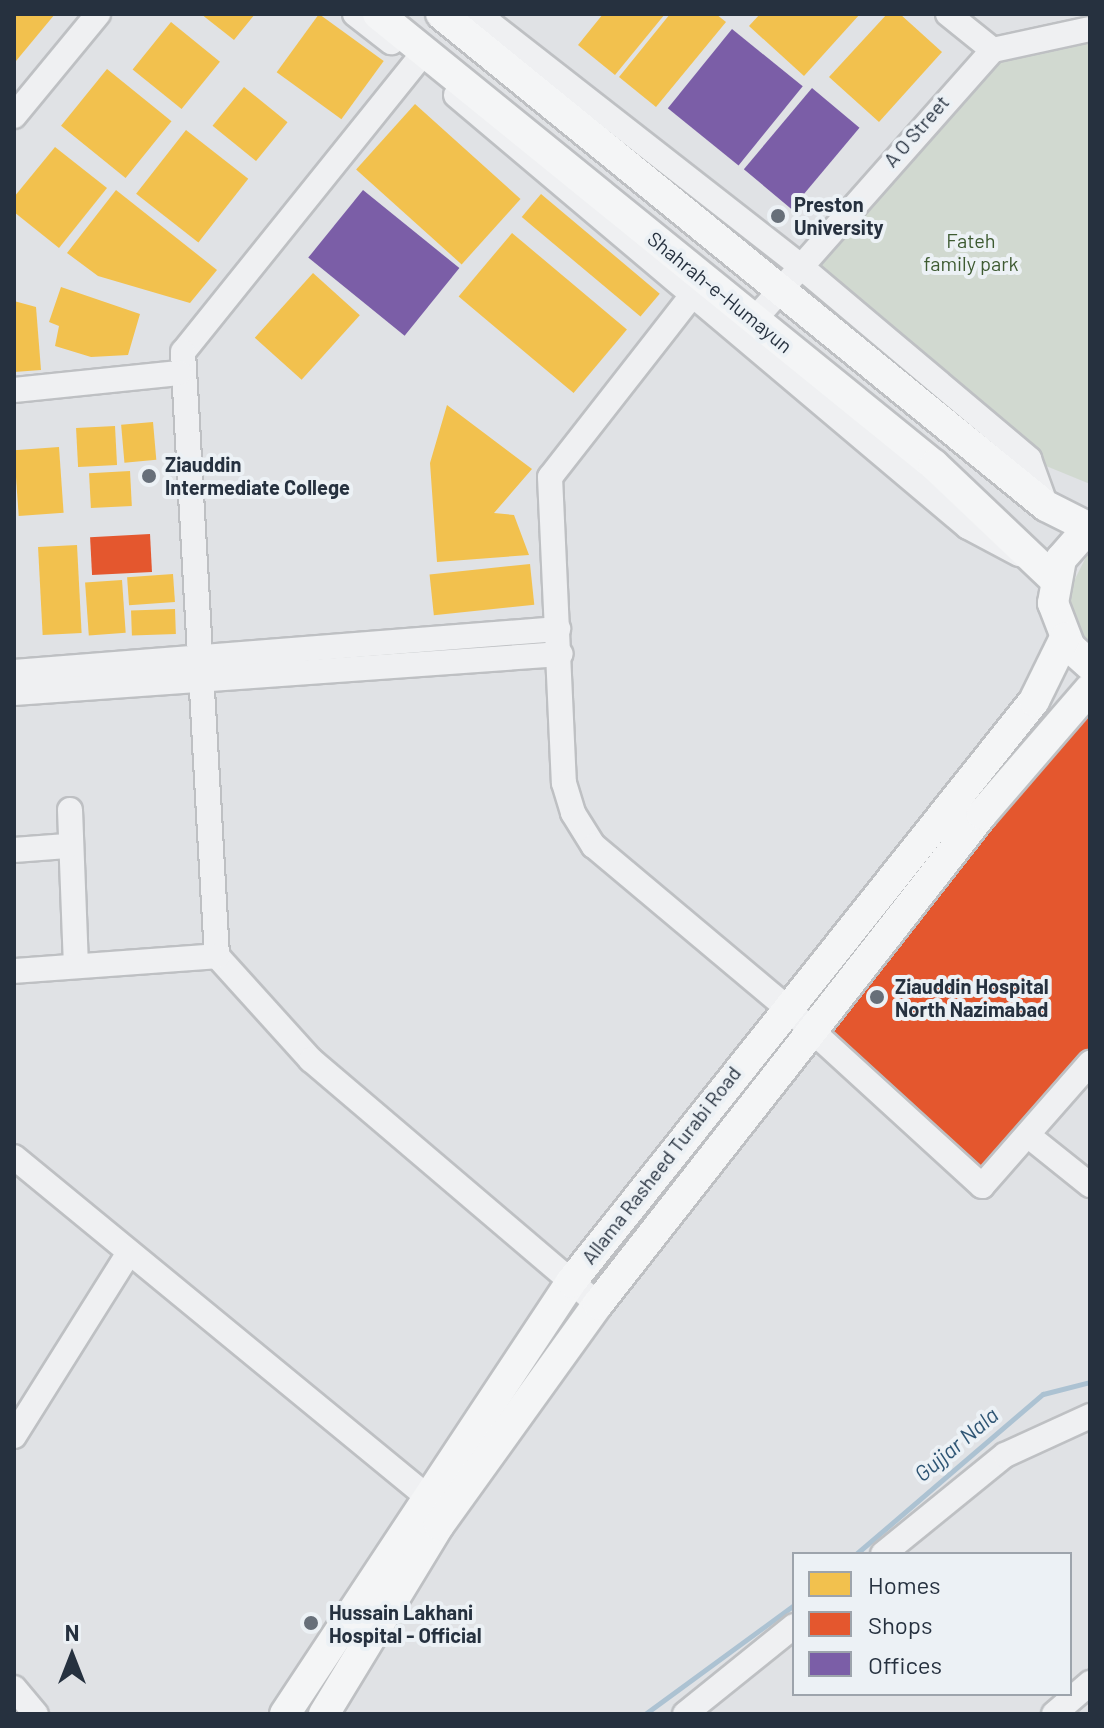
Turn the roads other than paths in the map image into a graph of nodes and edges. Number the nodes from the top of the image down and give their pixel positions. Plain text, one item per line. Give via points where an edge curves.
1 (98, 14) edge
2 (355, 14) edge
3 (378, 14) edge
4 (478, 14) edge
5 (948, 14) edge
6 (446, 16) edge
7 (1090, 29) edge
8 (993, 50) junction
9 (417, 61) junction
10 (18, 102) edge
11 (799, 265) junction
12 (781, 289) junction
13 (690, 298) junction
14 (754, 320) junction
15 (179, 373) junction
16 (14, 390) edge
17 (1046, 506) junction
18 (1089, 526) edge
19 (1044, 571) junction
20 (1065, 638) junction
21 (560, 641) junction
22 (201, 657) junction
23 (1090, 665) edge
24 (14, 672) edge
25 (204, 683) junction
26 (1090, 689) edge
27 (14, 693) edge
28 (70, 810) dead end
29 (67, 846) junction
30 (14, 850) edge
31 (217, 956) junction
32 (76, 966) junction
33 (14, 971) edge
34 (785, 1006) junction
35 (813, 1030) junction
36 (1090, 1063) edge
37 (1030, 1137) junction
38 (14, 1157) edge
39 (1090, 1185) edge
40 (128, 1254) junction
41 (571, 1282) junction
42 (598, 1304) junction
43 (22, 1406) edge
44 (1090, 1416) edge
45 (467, 1432) junction
46 (14, 1436) edge
47 (494, 1450) junction
48 (424, 1494) junction
49 (885, 1552) edge
50 (400, 1560) junction
51 (792, 1628) edge
52 (1090, 1683) edge
53 (14, 1688) edge
54 (36, 1714) edge
55 (285, 1714) edge
56 (324, 1714) edge
57 (685, 1714) edge
58 (1054, 1714) edge

1 - 10 street
2 - 9 street
3 - 14 main road, Shahrah-e-Humayun
4 - 11 street
5 - 8 street
6 - 12 main road, Shahrah-e-Humayun
7 - 8 street
8 - 11 street, A O Street
9 - 13 street
9 - 15 street via 193,334
11 - 12 street, A O Street
11 - 17 street via 1029,459
12 - 14 street, A O Street
12 - 17 main road, Shahrah-e-Humayun
13 - 19 street via 968,527
13 - 21 street via 550,477
14 - 19 main road, Shahrah-e-Humayun via 934,465
15 - 16 street
15 - 22 street
17 - 18 main road, Shahrah-e-Humayun
18 - 19 main road
19 - 20 main road
20 - 23 main road
20 - 34 main road, Allama Rasheed Turabi Road via 1034,701
21 - 22 street
21 - 25 street
21 - 34 street via 564,783 580,824 627,875
22 - 24 street
22 - 25 street
25 - 27 street
25 - 31 street
26 - 35 main road, Allama Rasheed Turabi Road
28 - 29 street
29 - 30 street
29 - 32 street
31 - 32 street
31 - 41 street via 311,1060
32 - 33 street
34 - 35 street
34 - 41 main road, Allama Rasheed Turabi Road
35 - 37 street via 982,1186
35 - 42 main road, Allama Rasheed Turabi Road
36 - 37 street
37 - 39 street
38 - 40 street
40 - 43 street
40 - 48 street
41 - 42 street
41 - 45 main road, Allama Rasheed Turabi Road
42 - 47 main road, Allama Rasheed Turabi Road
43 - 46 street
44 - 49 street via 998,1460
45 - 47 main road
45 - 48 main road, Allama Rasheed Turabi Road
47 - 50 main road, Allama Rasheed Turabi Road
48 - 50 main road, Allama Rasheed Turabi Road
50 - 55 main road, Allama Rasheed Turabi Road
50 - 56 main road, Allama Rasheed Turabi Road
51 - 57 street
52 - 58 street
53 - 54 street

